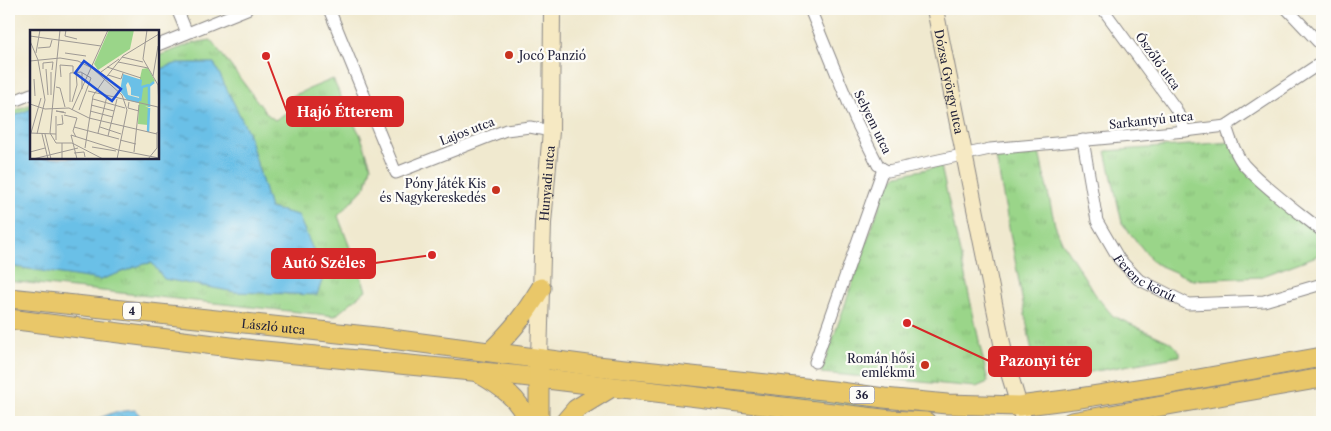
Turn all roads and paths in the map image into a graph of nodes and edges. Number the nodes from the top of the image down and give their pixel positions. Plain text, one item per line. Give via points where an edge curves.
1 (177, 9) edge
2 (247, 9) edge
3 (329, 9) edge
4 (552, 9) edge
5 (810, 9) edge
6 (935, 9) edge
7 (1103, 9) edge
8 (1288, 9) edge
9 (187, 33) junction
10 (159, 44) edge
11 (1322, 46) edge
12 (1322, 62) edge
13 (30, 94) edge
14 (9, 103) edge
15 (1226, 126) junction
16 (551, 131) junction
17 (1185, 131) junction
18 (1083, 140) junction
19 (964, 153) junction
20 (883, 169) junction
21 (1322, 231) edge
22 (1322, 284) edge
23 (541, 288) junction
24 (9, 298) edge
25 (9, 319) edge
26 (491, 351) junction
27 (1322, 357) edge
28 (539, 358) junction
29 (815, 362) dead end
30 (472, 370) junction
31 (539, 378) junction
32 (1322, 378) edge
33 (612, 387) junction
34 (1021, 414) edge
35 (528, 422) edge
36 (539, 422) edge
37 (565, 422) edge
38 (926, 422) edge
39 (1071, 422) edge

1 - 9 street
2 - 9 street
3 - 16 street, Lajos utca via 396,173 506,130 530,127
4 - 16 street, Hunyadi utca
5 - 20 street, Selyem utca via 855,119
6 - 19 street, Dózsa György utca
7 - 17 street, Ószőlő utca via 1176,109
8 - 11 street
9 - 10 street
12 - 15 street, Sarkantyú utca
13 - 14 street
15 - 17 street, Sarkantyú utca
15 - 21 street via 1243,164
16 - 23 street, Hunyadi utca
17 - 18 street, Sarkantyú utca
18 - 19 street, Sarkantyú utca
18 - 22 street, Ferenc körút via 1097,220 1118,259 1138,279 1188,304 1264,301
19 - 20 street, Selyem utca via 888,171
19 - 34 street, Dózsa György utca via 1006,363
20 - 29 street
23 - 26 main road via 522,319
23 - 28 street, Hunyadi utca
24 - 26 main road, László utca / 4
25 - 30 main road, László utca / 4 via 254,350
26 - 28 main road, László utca / 4
27 - 34 main road, 36 via 1131,390
28 - 31 main road
28 - 34 main road, 36
30 - 31 main road, László utca
30 - 35 main road, 4 via 513,396
31 - 33 main road, 36
31 - 36 main road
32 - 39 main road
33 - 37 main road via 576,409
33 - 38 main road, 36

